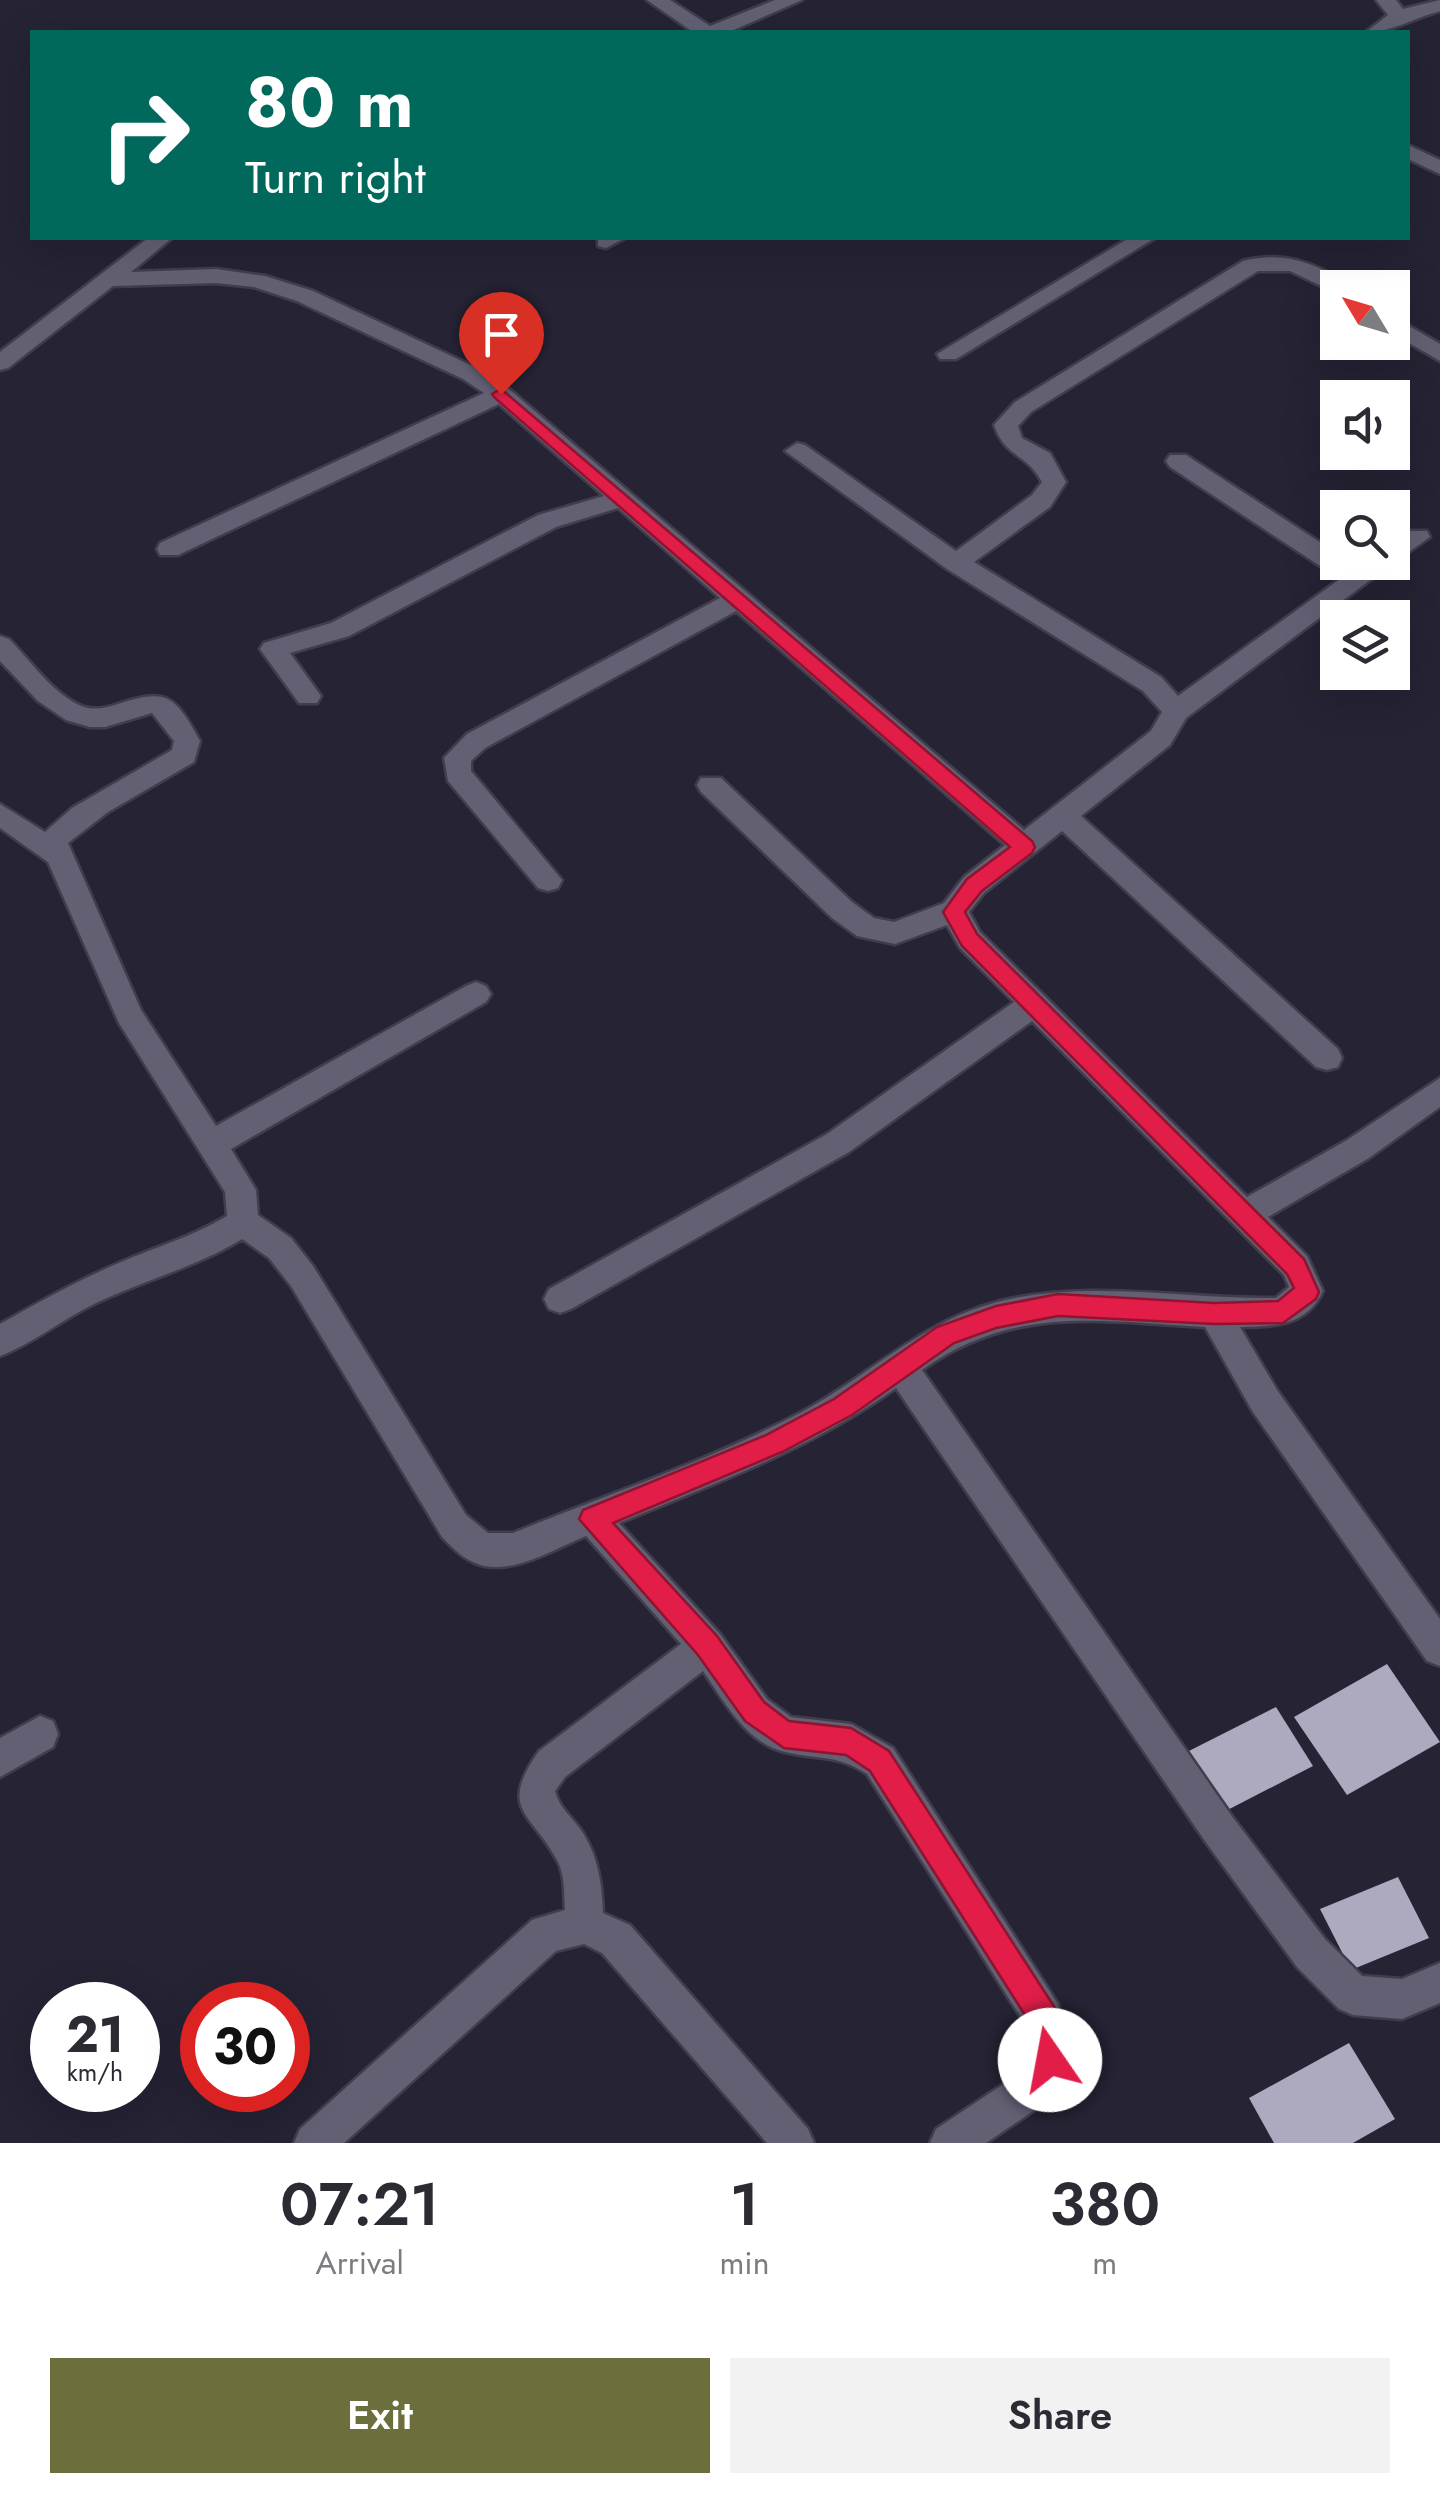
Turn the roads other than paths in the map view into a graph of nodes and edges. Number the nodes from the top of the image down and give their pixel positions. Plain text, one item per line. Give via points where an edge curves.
1 (657, 0) edge
2 (792, 0) edge
3 (1440, 5) edge
4 (1393, 8) edge
5 (707, 30) edge
6 (715, 30) edge
7 (1377, 30) edge
8 (1410, 152) edge
9 (1440, 168) edge
10 (157, 240) edge
11 (1141, 240) edge
12 (1320, 276) edge
13 (106, 280) junction
14 (1410, 335) edge
15 (948, 354) dead end
16 (1440, 354) edge
17 (0, 362) edge
18 (501, 394) junction
19 (797, 451) dead end
20 (1178, 461) dead end
21 (622, 500) junction
22 (1418, 537) dead end
23 (1410, 542) edge
24 (170, 549) dead end
25 (1320, 554) edge
26 (956, 563) junction
27 (1357, 580) edge
28 (738, 600) junction
29 (0, 645) edge
30 (308, 696) dead end
31 (1176, 711) junction
32 (711, 785) dead end
33 (0, 814) edge
34 (1065, 817) junction
35 (1024, 847) junction
36 (56, 854) junction
37 (548, 880) dead end
38 (954, 912) junction
39 (476, 994) dead end
40 (1033, 1004) junction
41 (1327, 1058) dead end
42 (1440, 1090) edge
43 (212, 1144) junction
44 (1242, 1215) junction
45 (242, 1222) junction
46 (560, 1298) dead end
47 (1214, 1314) junction
48 (0, 1341) edge
49 (902, 1369) junction
50 (592, 1519) junction
51 (707, 1646) junction
52 (1440, 1649) edge
53 (40, 1734) dead end
54 (0, 1759) edge
55 (584, 1924) junction
56 (1440, 1983) edge
57 (777, 2137) edge
58 (314, 2143) edge
59 (950, 2143) edge

1 - 5 street
2 - 6 street
3 - 4 street
4 - 7 street
8 - 9 street
10 - 13 street
11 - 15 street
12 - 26 street via 1274,260 1251,266 1022,407 1006,425 1012,442 1042,459 1054,482 1041,501
13 - 17 street
13 - 18 street via 258,281 322,304
14 - 16 street
18 - 21 street
18 - 24 street
19 - 26 street
20 - 25 street
21 - 28 street
21 - 30 street via 548,522 340,630 273,649
22 - 23 street
26 - 31 street via 1152,684
27 - 31 street
28 - 35 street
28 - 37 street via 476,741 457,758 458,774
29 - 36 street via 66,710 104,718 157,703 187,741 184,755 167,768 66,825 52,841
31 - 34 street via 1161,738
32 - 38 street via 867,928 895,933
33 - 36 street
34 - 35 street
34 - 41 street
35 - 38 street via 974,885
36 - 43 street via 143,1040
38 - 40 street via 970,940
39 - 43 street
40 - 44 street
40 - 46 street via 838,1143
42 - 44 street via 1358,1149
43 - 45 street via 240,1190
44 - 47 street via 1296,1266 1307,1292 1283,1312
45 - 48 street via 199,1250 139,1268
45 - 50 street via 280,1248 302,1276 454,1526 481,1549 513,1549
47 - 49 street via 1058,1305 945,1335
47 - 52 street via 1265,1401
49 - 50 street via 773,1444
49 - 56 street via 1311,1953 1353,1994 1402,1999
50 - 51 street
51 - 55 street via 552,1764 536,1787 540,1812 574,1854
51 - 59 street via 754,1712 784,1734 851,1742 880,1761 1044,2018 1050,2060 1031,2089
53 - 54 street
55 - 57 street via 616,1939
55 - 58 street via 546,1934

